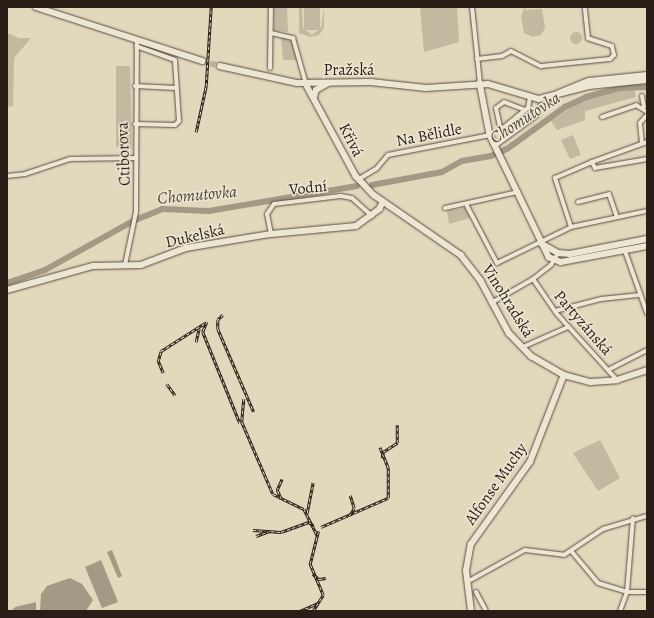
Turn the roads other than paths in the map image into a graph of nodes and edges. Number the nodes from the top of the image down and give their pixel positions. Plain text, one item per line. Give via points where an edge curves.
1 (36, 7) edge
2 (271, 7) edge
3 (472, 7) edge
4 (585, 7) edge
5 (271, 33) junction
6 (136, 44) junction
7 (477, 59) junction
8 (202, 61) tunnel mouth
9 (220, 66) tunnel mouth
10 (270, 68) dead end
11 (647, 75) edge
12 (647, 80) edge
13 (330, 83) junction
14 (480, 83) junction
15 (306, 84) junction
16 (135, 86) junction
17 (176, 88) junction
18 (642, 96) dead end
19 (314, 97) junction
20 (530, 97) junction
21 (546, 98) junction
22 (541, 105) dead end
23 (644, 107) junction
24 (525, 110) junction
25 (647, 112) edge
26 (647, 115) edge
27 (602, 117) dead end
28 (135, 124) junction
29 (490, 135) junction
30 (645, 143) edge
31 (496, 148) junction
32 (135, 158) junction
33 (647, 159) edge
34 (592, 162) junction
35 (7, 176) edge
36 (359, 179) junction
37 (518, 192) junction
38 (383, 202) junction
39 (578, 202) dead end
40 (466, 204) junction
41 (445, 208) dead end
42 (647, 211) edge
43 (372, 216) junction
44 (617, 217) junction
45 (571, 226) junction
46 (270, 234) junction
47 (647, 239) edge
48 (540, 242) junction
49 (647, 246) edge
50 (625, 251) junction
51 (558, 253) junction
52 (554, 261) junction
53 (125, 265) junction
54 (534, 280) junction
55 (7, 290) edge
56 (638, 295) junction
57 (491, 303) junction
58 (555, 311) junction
59 (646, 314) edge
60 (568, 327) junction
61 (525, 346) dead end
62 (647, 350) edge
63 (608, 370) junction
64 (647, 370) edge
65 (564, 375) junction
66 (617, 380) junction
67 (647, 516) edge
68 (634, 518) junction
69 (572, 552) junction
70 (467, 582) junction
71 (476, 592) dead end
72 (627, 592) junction
73 (647, 592) edge
74 (471, 611) edge
75 (486, 611) edge
76 (620, 611) edge

1 - 6 street
2 - 5 street
3 - 7 street
4 - 7 street via 588,38 612,46 614,55 610,59 541,66 512,51 502,56
5 - 10 street
5 - 15 street via 293,38
6 - 8 street
6 - 16 street, Ctiborova
6 - 17 street via 174,58
7 - 14 street
9 - 15 street, Pražská via 268,79
11 - 21 street via 589,81
12 - 21 street via 589,86
13 - 14 street, Pražská via 371,82 426,88
13 - 15 street, Pražská
13 - 19 street via 316,90
14 - 20 street
14 - 29 street
15 - 19 street, Křivá
16 - 17 street
16 - 28 street, Ctiborova
17 - 28 street via 179,121 175,125
18 - 23 street
19 - 36 street, Křivá
20 - 21 street
20 - 24 street
22 - 31 street via 537,115
23 - 25 street
23 - 27 street via 636,105
24 - 24 street via 503,128 500,127 496,108 504,102
26 - 30 street via 640,123
28 - 32 street, Ctiborova
29 - 31 street
29 - 36 street, Na Bělidle via 388,155 377,168
30 - 34 street
31 - 37 street
32 - 35 street via 70,159 25,174
32 - 53 street, Ctiborova via 136,212
33 - 34 street via 595,168
34 - 45 street via 555,178
36 - 38 street, Křivá
37 - 40 street
37 - 48 street
38 - 43 street, Dukelská
38 - 57 street, Vinohradská via 451,245 473,271
39 - 44 street via 609,194
40 - 41 street
40 - 48 street via 497,263
42 - 44 street
43 - 46 street, Dukelská via 356,226
43 - 46 street, Vodní via 352,198 341,196 274,204 267,214
44 - 45 street
45 - 48 street
46 - 53 street, Dukelská via 186,248 141,265
47 - 51 street
48 - 51 street
48 - 52 street
49 - 50 street
50 - 52 street
50 - 56 street
51 - 52 street
52 - 54 street
53 - 55 street, Dukelská via 93,266
54 - 57 street
54 - 58 street, Partyzánská
56 - 58 street via 587,302
56 - 59 street
57 - 65 street, Vinohradská via 522,348
58 - 60 street, Partyzánská
60 - 61 street
60 - 63 street, Partyzánská
62 - 63 street
63 - 66 street, Partyzánská
64 - 66 street, Vinohradská
65 - 66 street, Vinohradská via 591,382
65 - 70 street, Alfonse Muchy via 530,462 471,544
67 - 68 street
68 - 69 street via 603,530
68 - 72 street
69 - 70 street via 558,556 525,550
69 - 72 street via 593,580
70 - 74 street, Alfonse Muchy
71 - 75 street
72 - 73 street
72 - 76 street

